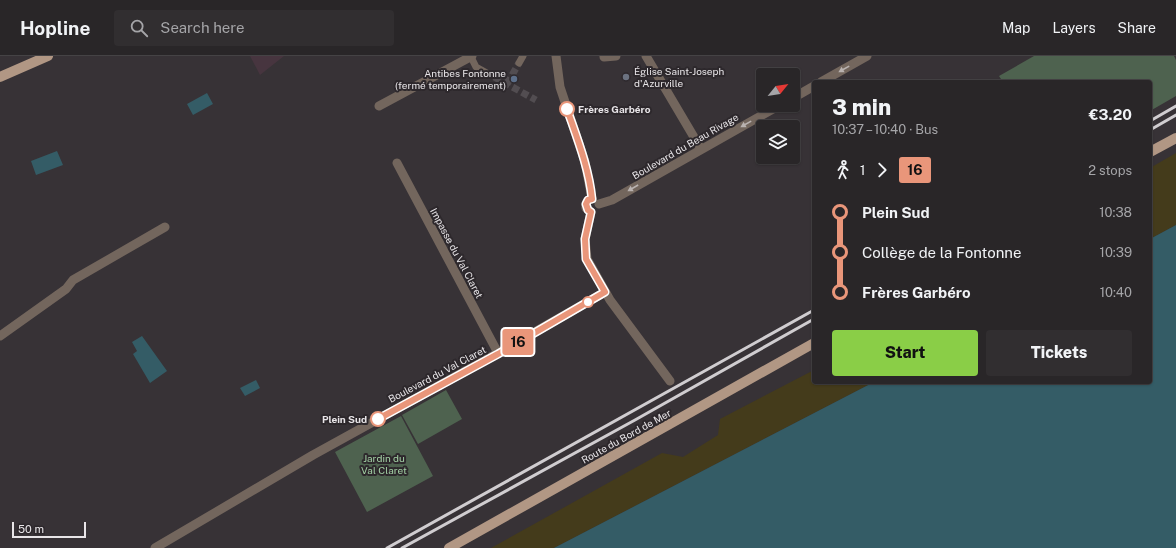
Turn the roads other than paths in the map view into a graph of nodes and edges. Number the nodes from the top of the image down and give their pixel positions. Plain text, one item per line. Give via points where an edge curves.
1 (48, 56) edge
2 (471, 56) edge
3 (523, 56) edge
4 (556, 56) edge
5 (604, 56) edge
6 (616, 56) edge
7 (646, 56) edge
8 (867, 56) edge
9 (519, 63) tunnel mouth
10 (484, 72) tunnel mouth
11 (0, 76) edge
12 (825, 80) edge
13 (812, 87) edge
14 (800, 94) edge
15 (379, 106) dead end
16 (767, 112) edge
17 (1176, 138) edge
18 (701, 149) junction
19 (1152, 151) edge
20 (397, 163) dead end
21 (596, 201) junction
22 (165, 227) dead end
23 (605, 292) junction
24 (0, 336) edge
25 (812, 344) edge
26 (498, 354) junction
27 (670, 381) dead end
28 (155, 548) edge
29 (449, 548) edge

1 - 11 main road
2 - 10 street via 476,66
2 - 15 street
3 - 9 street
4 - 21 street via 560,87
5 - 6 street
7 - 18 street
8 -> 12 street
13 - 14 street
16 -> 18 street, Boulevard du Beau Rivage
17 - 19 main road
18 -> 21 street, Boulevard du Beau Rivage via 612,200
20 - 26 street, Impasse du Val Claret
21 - 23 street via 588,200 586,204 591,212 585,239 586,259
22 - 24 street via 73,280 66,289
23 - 26 street, Boulevard du Val Claret
23 - 27 street
25 - 29 main road, Route du Bord de Mer
26 - 28 street, Boulevard du Val Claret via 313,455

